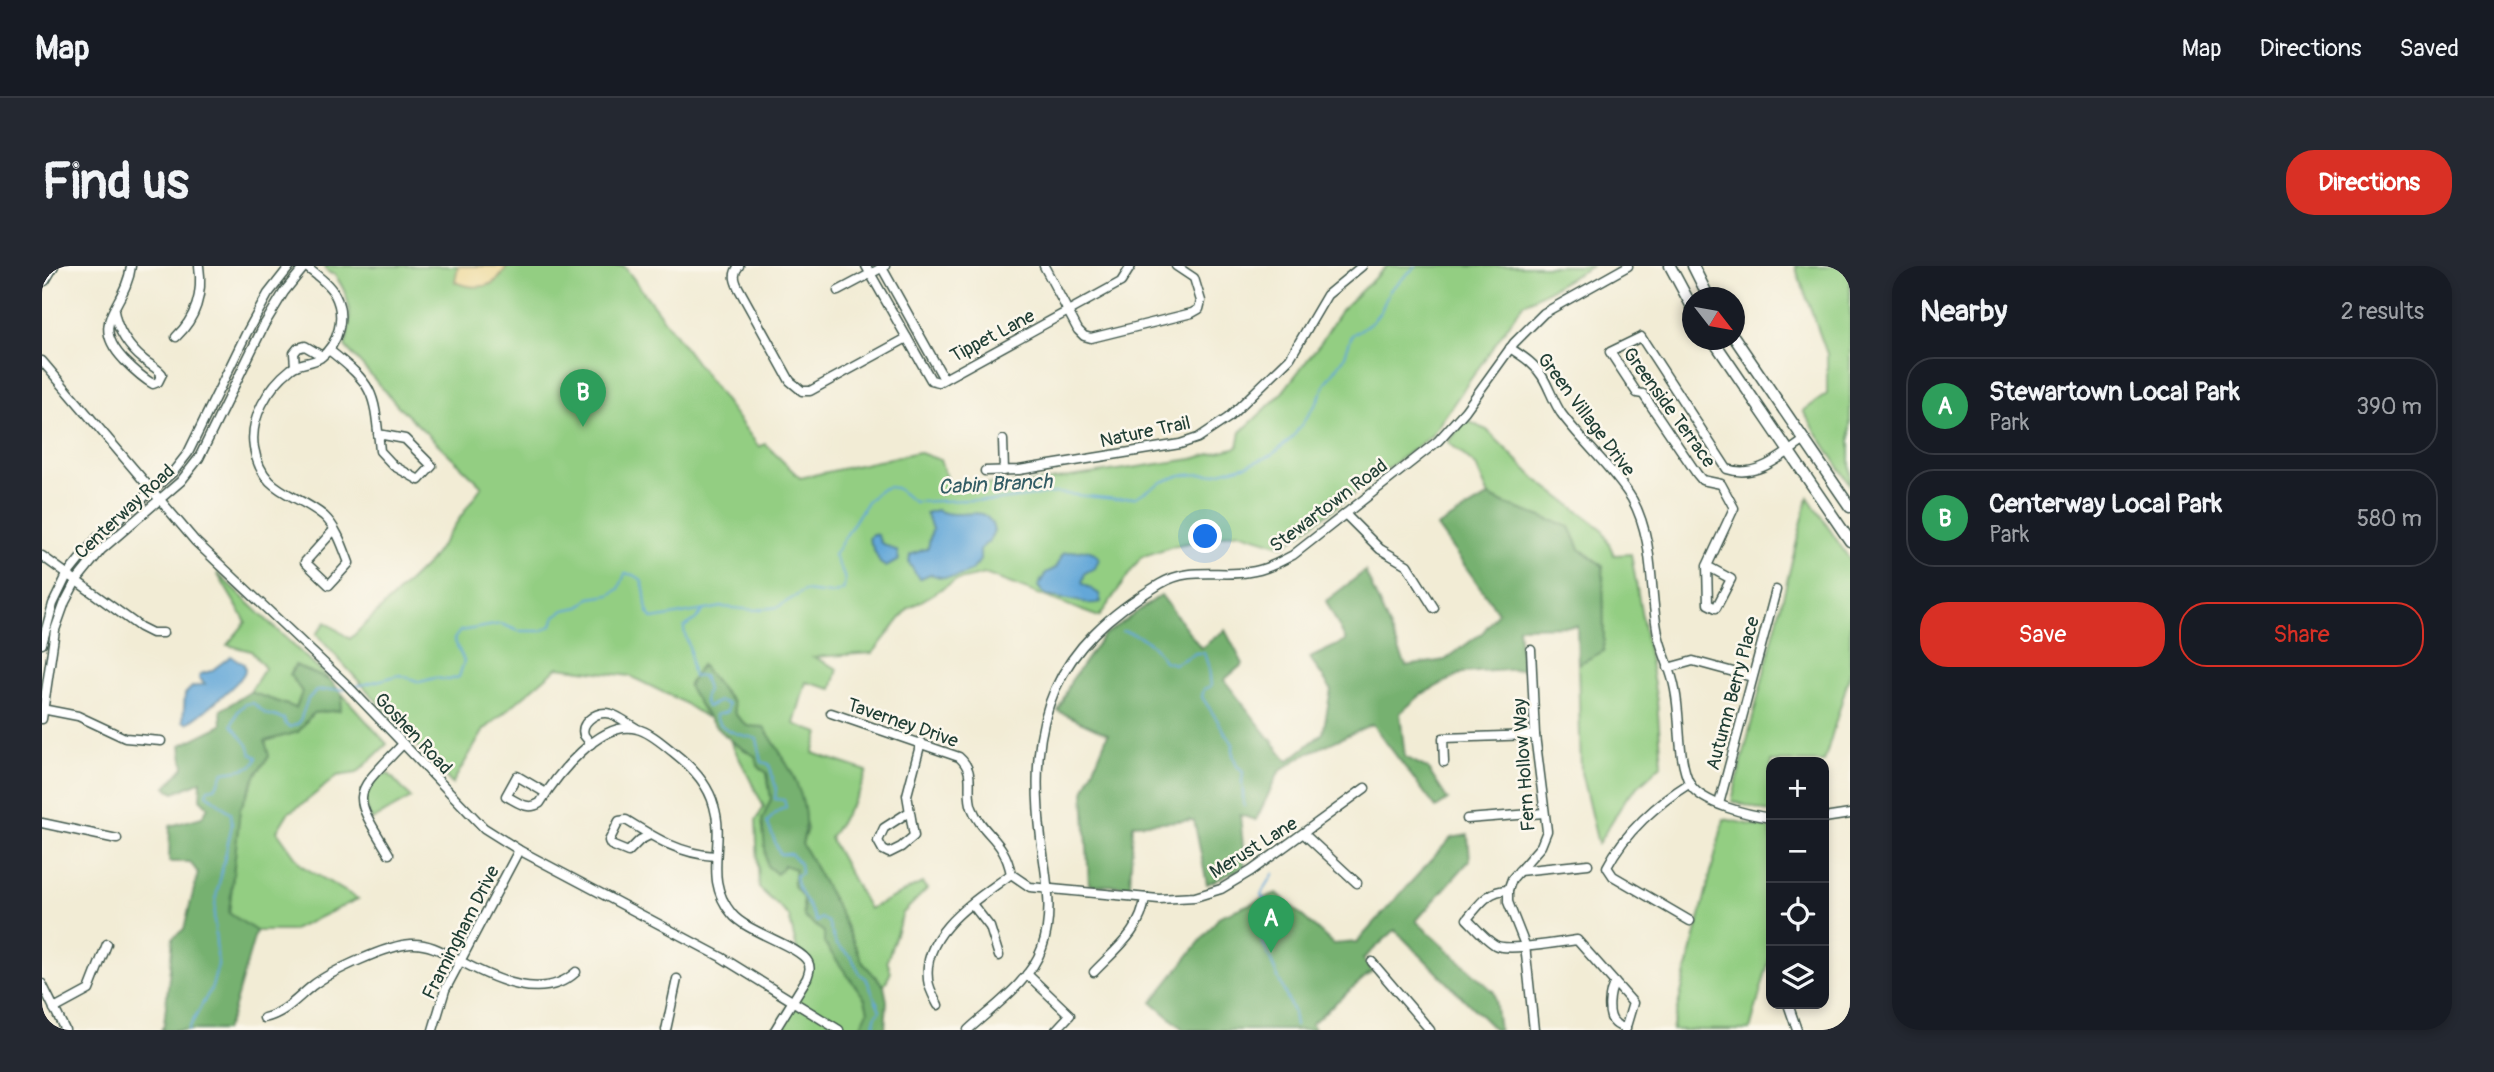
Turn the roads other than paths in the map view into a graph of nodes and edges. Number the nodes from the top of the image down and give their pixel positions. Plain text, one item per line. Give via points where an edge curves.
1 (54, 266) edge
2 (131, 266) edge
3 (200, 266) edge
4 (290, 266) edge
5 (305, 266) edge
6 (738, 266) edge
7 (1044, 266) edge
8 (1131, 266) edge
9 (1176, 266) edge
10 (1363, 266) edge
11 (1628, 266) edge
12 (1670, 266) edge
13 (1693, 266) edge
14 (883, 267) edge
15 (868, 270) edge
16 (45, 281) dead end
17 (1704, 287) edge
18 (1682, 288) edge
19 (838, 291) dead end
20 (114, 311) junction
21 (1068, 312) junction
22 (176, 338) dead end
23 (907, 338) junction
24 (1510, 348) junction
25 (329, 350) junction
26 (1720, 350) edge
27 (1743, 350) edge
28 (322, 356) junction
29 (42, 361) edge
30 (295, 366) junction
31 (944, 379) junction
32 (378, 433) junction
33 (1003, 440) dead end
34 (1805, 440) junction
35 (1789, 451) junction
36 (1727, 469) junction
37 (985, 471) dead end
38 (1004, 471) junction
39 (1721, 484) junction
40 (151, 490) junction
41 (160, 499) junction
42 (1850, 507) edge
43 (1345, 514) junction
44 (334, 530) junction
45 (1850, 541) edge
46 (42, 556) edge
47 (1707, 566) junction
48 (67, 575) junction
49 (76, 581) junction
50 (1776, 590) dead end
51 (1434, 608) dead end
52 (163, 633) dead end
53 (42, 644) edge
54 (1531, 650) dead end
55 (1668, 668) junction
56 (1752, 677) junction
57 (43, 709) edge
58 (831, 713) dead end
59 (42, 719) edge
60 (636, 728) junction
61 (1535, 734) junction
62 (162, 741) dead end
63 (921, 742) junction
64 (403, 744) junction
65 (592, 744) junction
66 (1444, 762) dead end
67 (1690, 783) junction
68 (1365, 788) dead end
69 (546, 793) junction
70 (1719, 804) junction
71 (909, 812) junction
72 (1544, 813) junction
73 (1850, 814) edge
74 (1766, 817) edge
75 (1829, 817) edge
76 (1468, 819) dead end
77 (42, 823) edge
78 (1304, 834) junction
79 (650, 835) junction
80 (117, 839) dead end
81 (519, 850) junction
82 (389, 854) dead end
83 (715, 856) junction
84 (1588, 864) dead end
85 (1519, 871) junction
86 (1011, 874) junction
87 (1357, 883) dead end
88 (1047, 887) junction
89 (1508, 890) junction
90 (1145, 898) junction
91 (971, 904) junction
92 (1689, 921) dead end
93 (107, 944) dead end
94 (1525, 945) junction
95 (999, 956) dead end
96 (460, 961) junction
97 (1372, 962) dead end
98 (576, 972) dead end
99 (1094, 972) dead end
100 (1027, 974) junction
101 (677, 979) dead end
102 (1615, 983) junction
103 (42, 984) edge
104 (793, 1000) junction
105 (938, 1005) dead end
106 (54, 1009) junction
107 (1790, 1009) edge
108 (264, 1018) dead end
109 (1625, 1029) edge
110 (65, 1030) edge
111 (433, 1030) edge
112 (666, 1030) edge
113 (775, 1030) edge
114 (839, 1030) edge
115 (968, 1030) edge
116 (1056, 1030) edge
117 (1430, 1030) edge
118 (1534, 1030) edge
119 (1797, 1030) edge

1 - 16 street
2 - 20 street via 128,284
3 - 22 street via 196,309
4 - 40 street, Centerway Road via 246,334 188,453
5 - 25 street via 337,297 340,324
5 - 41 street, Centerway Road via 264,325 199,458
6 - 23 street via 734,279 790,381 802,391 810,391
7 - 21 street
8 - 21 street, Tippet Lane via 1121,282
9 - 21 street via 1194,278 1201,301 1192,313 1091,338 1078,330
10 - 38 street, Nature Trail via 1327,295 1290,358 1212,430 1180,444
11 - 24 street, Stewartown Road via 1544,313
12 - 18 main road
13 - 17 main road
14 - 15 street
14 - 31 street
15 - 19 street
15 - 23 street
20 - 20 street via 107,331 110,343 139,375 158,383 162,374 126,340
21 - 31 street, Tippet Lane
23 - 31 street, Tippet Lane via 931,380
24 - 43 street, Stewartown Road via 1438,441
24 - 55 street, Green Village Drive via 1532,363 1560,412 1632,499 1648,545 1658,634
25 - 28 street
25 - 32 street via 371,390
26 - 35 main road
27 - 34 main road
28 - 30 street
28 - 30 street via 305,346 298,348
29 - 40 street, Goshen Road
30 - 44 street via 260,408 254,445 271,483 325,517
32 - 32 street via 380,451 394,466 419,480 432,466 405,439
33 - 38 street
34 - 35 street, Greenside Terrace
34 - 42 main road
35 - 36 street, Greenside Terrace via 1751,472
35 - 45 main road
36 - 39 street
36 - 39 street, Greenside Terrace via 1641,337 1610,352 1702,480
37 - 38 street, Nature Trail
39 - 47 street, Greenside Terrace via 1734,512
40 - 41 street, Goshen Road
40 - 48 street, Centerway Road via 97,538
41 - 49 street, Centerway Road via 101,550
41 - 64 street, Goshen Road via 207,553
43 - 51 street via 1380,549 1407,565
43 - 88 street, Stewartown Road via 1271,567 1246,573 1177,576 1162,583 1103,626 1069,662 1052,693 1040,741 1039,817
44 - 44 street via 349,563 329,585 306,562
46 - 48 street
47 - 47 street, Greenside Terrace via 1731,579 1716,608 1708,604
48 - 49 street
48 - 53 street, Centerway Road via 52,604
49 - 52 street via 140,626
49 - 57 street, Centerway Road via 55,630
50 - 56 street, Autumn Berry Place
54 - 61 street, Fern Hollow Way
55 - 56 street via 1693,662
55 - 67 street, Green Village Drive via 1675,685
56 - 70 street, Autumn Berry Place
57 - 59 street, Centerway Road
57 - 62 street via 78,716 125,738
58 - 63 street, Taverney Drive
60 - 65 street via 610,731
60 - 65 street via 612,714 595,715 584,728
60 - 83 street via 694,769 707,789 718,820
61 - 66 street via 1443,738
61 - 72 street, Fern Hollow Way
63 - 71 street via 907,795
63 - 86 street, Taverney Drive via 951,752 966,763 976,817 1004,850
64 - 81 street, Goshen Road via 484,828
64 - 82 street via 365,784 361,795 366,817
65 - 69 street
67 - 70 street
67 - 92 street via 1653,809 1607,867 1613,876
68 - 78 street, Merust Lane
69 - 69 street via 540,803 527,807 506,796 517,776
70 - 74 street
71 - 71 street via 915,830 912,840 889,853 883,850 878,841 884,828
72 - 76 street
72 - 85 street, Fern Hollow Way via 1545,839
73 - 75 street
77 - 80 street
78 - 87 street
78 - 90 street, Merust Lane via 1221,889 1177,900
79 - 79 street via 622,820 609,841 628,852
79 - 83 street via 681,851
81 - 96 street, Framingham Drive
81 - 104 street, Goshen Road
83 - 104 street via 718,892 733,917 808,963 807,978
84 - 85 street
85 - 89 street, Fern Hollow Way
86 - 88 street via 1030,887
86 - 91 street
88 - 90 street, Merust Lane
88 - 100 street, Stewartown Road via 1047,930 1042,950
89 - 94 street via 1511,913
89 - 94 street via 1486,897 1466,919 1495,945
90 - 99 street via 1138,924
91 - 95 street via 990,927
91 - 105 street via 943,930 931,950 928,979
93 - 106 street via 89,990
94 - 102 street via 1577,940
94 - 118 street
96 - 98 street via 496,979 530,986 553,987
96 - 108 street via 428,945 390,948 330,974 286,1010
96 - 111 street, Framingham Drive
97 - 117 street
100 - 115 street, Stewartown Road
100 - 116 street via 1070,1015
101 - 112 street
102 - 109 street via 1633,1003
102 - 109 street via 1610,990 1611,1018
103 - 106 street
104 - 113 street
104 - 114 street, Goshen Road
106 - 110 street
107 - 119 street

